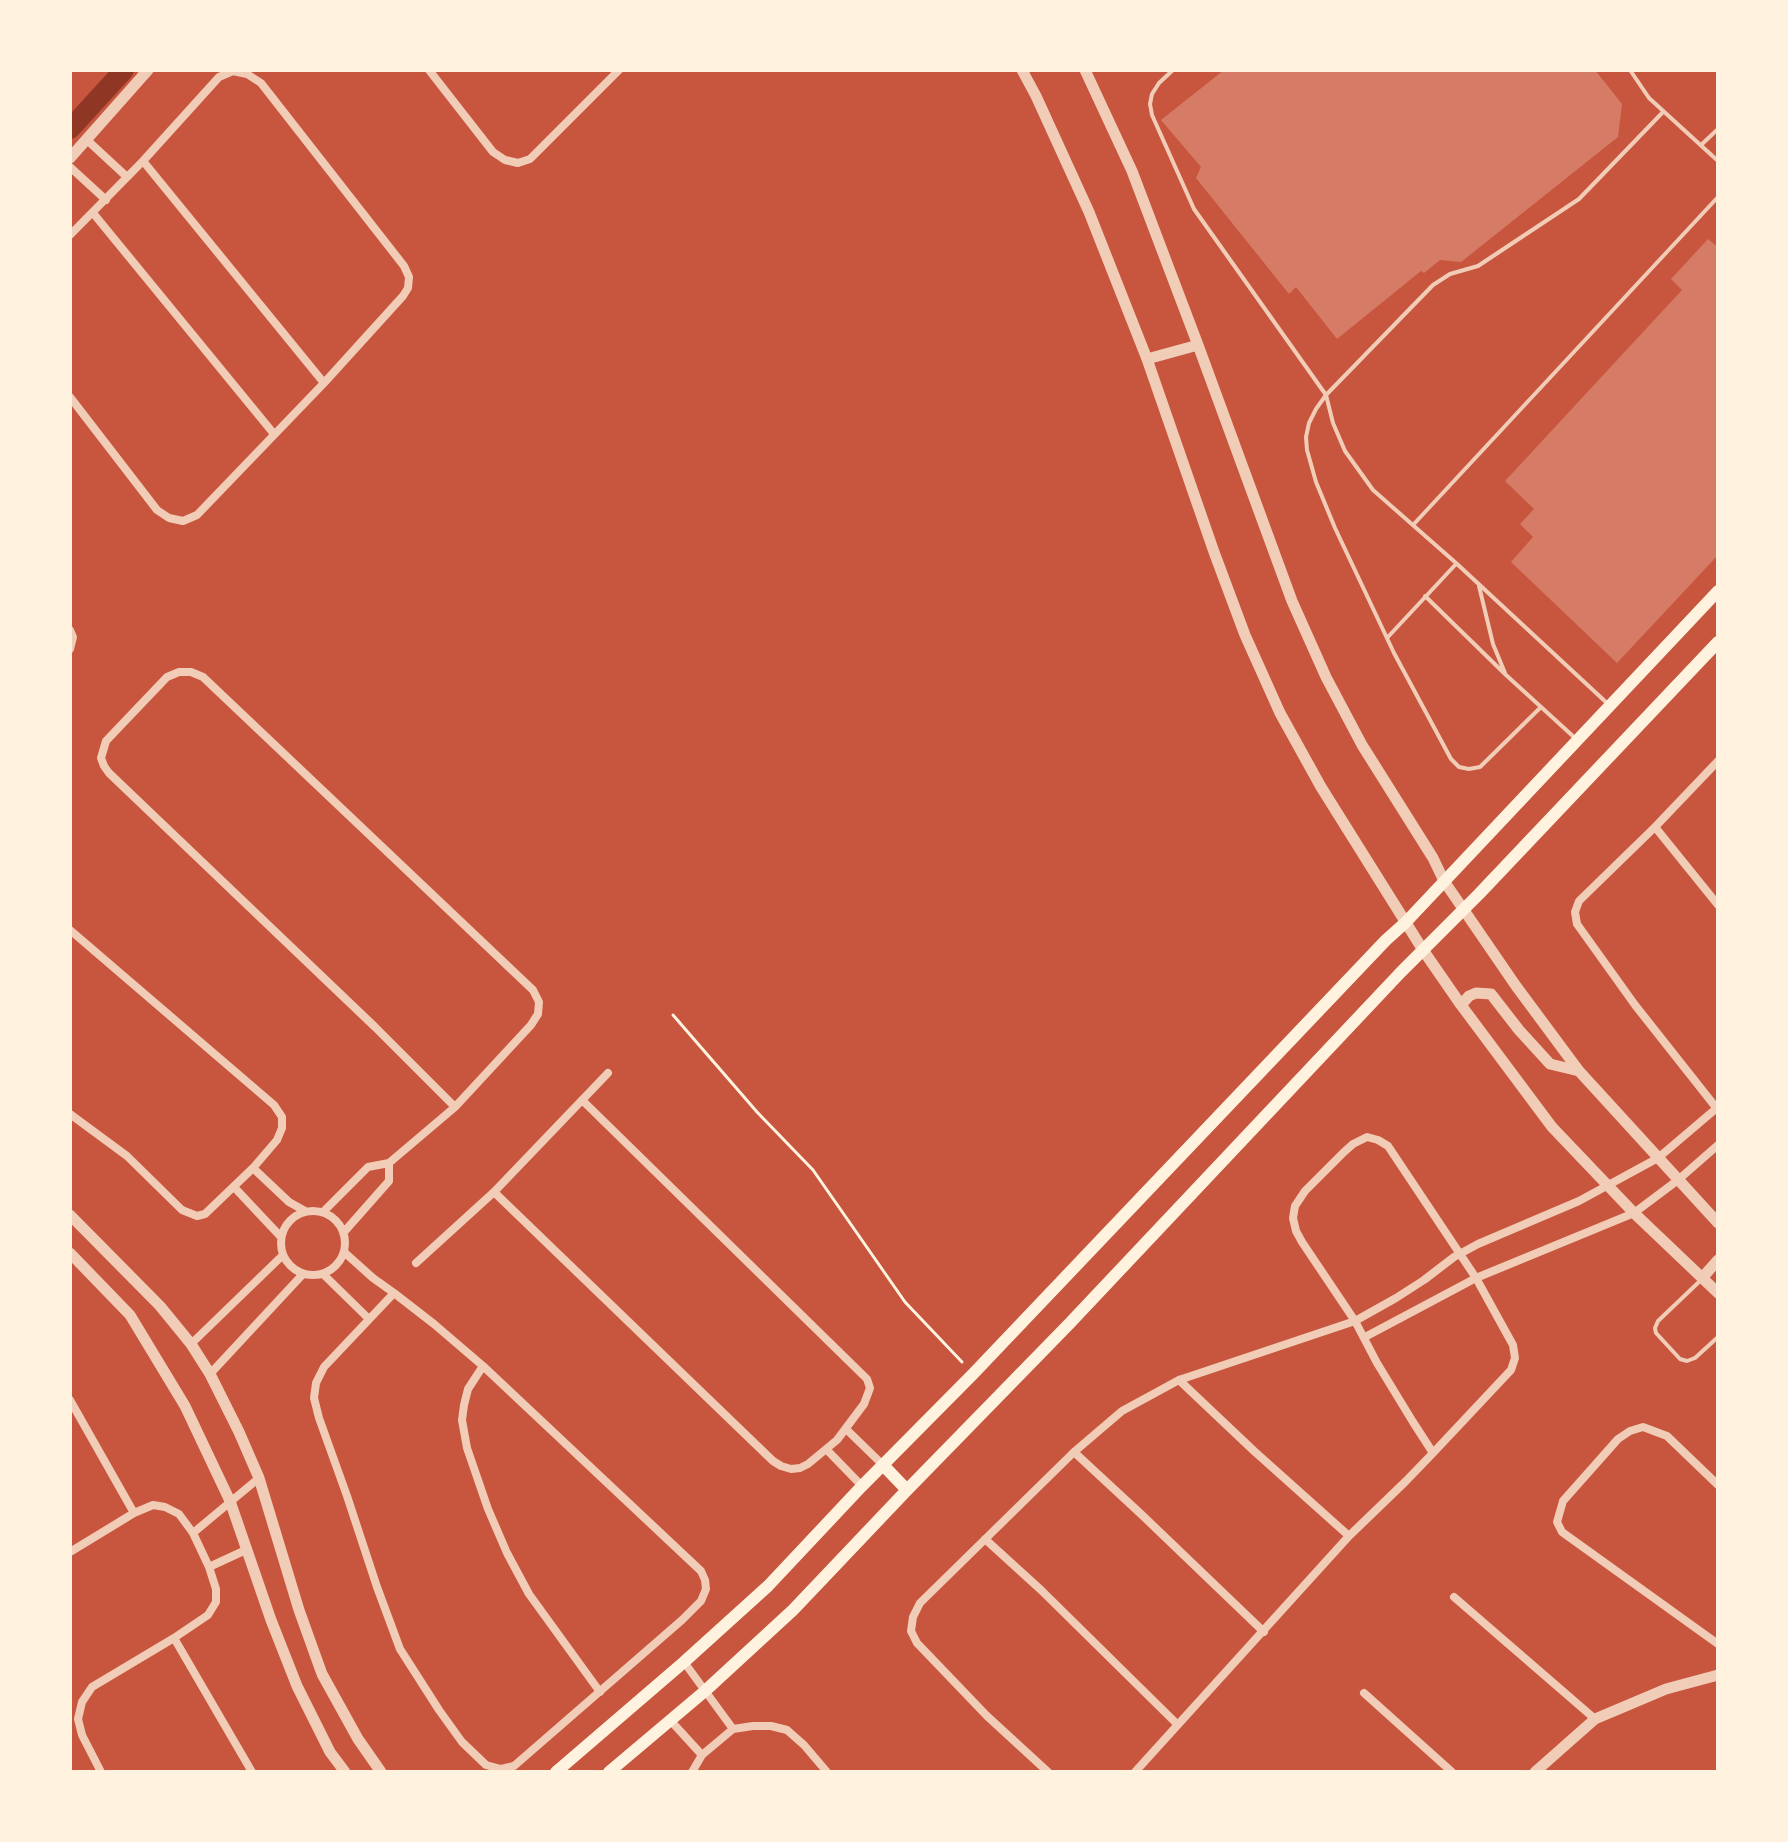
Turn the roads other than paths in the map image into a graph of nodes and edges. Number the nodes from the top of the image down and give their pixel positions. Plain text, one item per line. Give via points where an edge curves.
1 (148, 70) edge
2 (429, 70) edge
3 (601, 70) edge
4 (619, 70) edge
5 (1022, 70) edge
6 (1085, 70) edge
7 (1173, 70) edge
8 (1630, 70) edge
9 (233, 71) edge
10 (609, 80) junction
11 (1663, 112) junction
12 (1718, 129) edge
13 (87, 140) junction
14 (1701, 145) junction
15 (70, 158) edge
16 (143, 161) junction
17 (1718, 161) edge
18 (70, 167) edge
19 (127, 177) junction
20 (1718, 197) edge
21 (106, 200) junction
22 (93, 213) junction
23 (70, 235) edge
24 (1198, 345) junction
25 (1147, 359) junction
26 (324, 383) junction
27 (1326, 395) junction
28 (70, 397) edge
29 (274, 434) junction
30 (1413, 525) junction
31 (1456, 563) junction
32 (1478, 583) junction
33 (1718, 591) edge
34 (1425, 596) junction
35 (70, 630) edge
36 (1387, 638) junction
37 (1718, 642) edge
38 (70, 649) edge
39 (1506, 675) junction
40 (1610, 705) junction
41 (1541, 707) junction
42 (1577, 740) junction
43 (1718, 761) edge
44 (1655, 827) junction
45 (1444, 881) junction
46 (1718, 905) edge
47 (1464, 909) junction
48 (1405, 923) junction
49 (70, 930) edge
50 (1423, 950) junction
51 (1461, 1005) junction
52 (1579, 1071) junction
53 (608, 1073) dead end
54 (582, 1100) junction
55 (455, 1107) junction
56 (1717, 1108) edge
57 (70, 1114) edge
58 (1718, 1145) edge
59 (1658, 1158) junction
60 (389, 1163) junction
61 (253, 1168) junction
62 (1678, 1180) junction
63 (234, 1187) junction
64 (1608, 1187) junction
65 (494, 1192) junction
66 (305, 1211) junction
67 (323, 1212) junction
68 (1634, 1213) junction
69 (70, 1215) edge
70 (1718, 1223) edge
71 (344, 1232) junction
72 (281, 1237) junction
73 (344, 1252) junction
74 (70, 1253) edge
75 (1460, 1254) junction
76 (283, 1255) junction
77 (1718, 1260) edge
78 (416, 1263) dead end
79 (303, 1274) junction
80 (323, 1274) junction
81 (1476, 1278) junction
82 (1702, 1278) junction
83 (394, 1293) junction
84 (1718, 1293) edge
85 (368, 1318) junction
86 (1355, 1321) junction
87 (1365, 1337) junction
88 (1718, 1337) edge
89 (191, 1344) junction
90 (483, 1366) junction
91 (210, 1374) junction
92 (1179, 1380) junction
93 (70, 1400) edge
94 (846, 1429) junction
95 (827, 1450) junction
96 (1074, 1452) junction
97 (1433, 1453) junction
98 (883, 1465) junction
99 (259, 1478) junction
100 (1718, 1485) edge
101 (862, 1486) junction
102 (907, 1490) junction
103 (230, 1501) junction
104 (134, 1513) junction
105 (193, 1533) junction
106 (1349, 1536) junction
107 (985, 1539) junction
108 (248, 1549) junction
109 (70, 1552) edge
110 (209, 1567) junction
111 (1454, 1597) dead end
112 (1264, 1632) junction
113 (174, 1638) junction
114 (1718, 1644) edge
115 (684, 1662) junction
116 (1718, 1675) edge
117 (705, 1691) junction
118 (600, 1692) junction
119 (1364, 1693) dead end
120 (1595, 1719) junction
121 (670, 1720) junction
122 (1177, 1724) junction
123 (733, 1729) junction
124 (702, 1755) junction
125 (1543, 1769) edge
126 (558, 1771) edge
127 (101, 1772) edge
128 (252, 1772) edge
129 (345, 1772) edge
130 (381, 1772) edge
131 (609, 1772) edge
132 (692, 1772) edge
133 (827, 1772) edge
134 (1048, 1772) edge
135 (1135, 1772) edge
136 (1452, 1772) edge

1 - 13 street
2 - 10 street via 493,152 518,163 530,159
3 - 10 street
4 - 10 street
5 - 25 street via 1089,212
6 - 24 street via 1132,171
7 - 27 lane via 1159,83 1150,104 1194,209
8 - 11 lane
9 - 16 street via 219,77
9 - 26 street via 261,83 409,277 403,296
11 - 14 lane
11 - 27 lane via 1579,199 1478,266 1433,285
12 - 14 lane
13 - 15 street
13 - 19 street
14 - 17 lane
16 - 19 street
16 - 26 street
18 - 21 street
19 - 21 street
20 - 30 lane
21 - 22 street
22 - 23 street
22 - 29 street
24 - 25 street
24 - 45 street via 1292,601 1326,677
25 - 48 street via 1245,635 1280,713
26 - 29 street
27 - 30 lane via 1345,451 1373,490
27 - 36 lane via 1309,423 1307,450 1335,528
28 - 29 street via 157,510 183,521 197,515
30 - 31 lane
31 - 32 lane
31 - 34 lane
32 - 39 lane
32 - 40 lane
33 - 40 main road
34 - 36 lane
34 - 39 lane
35 - 38 street
36 - 41 lane via 1459,767 1480,767
37 - 47 main road
39 - 41 lane
40 - 42 main road
41 - 42 lane
42 - 45 main road
43 - 44 street
44 - 46 street
44 - 56 street via 1579,901 1577,924
45 - 47 street
45 - 48 main road
47 - 50 main road
47 - 52 street
48 - 50 street
48 - 98 main road
49 - 61 street via 274,1105 282,1128
50 - 51 street
50 - 102 main road
51 - 52 street via 1476,993 1491,994 1550,1064
51 - 64 street via 1552,1127
52 - 59 street
53 - 54 street
54 - 65 street
54 - 94 street via 867,1379 868,1395
55 - 55 street via 109,773 101,758 106,741 167,677 179,672 203,677 533,990 539,1002 531,1025
55 - 60 street
56 - 59 street
57 - 63 street via 127,1156 182,1210 205,1214
58 - 62 street
59 - 62 street
59 - 64 street
60 - 67 street via 368,1167
60 - 71 street via 389,1181
61 - 63 street
61 - 66 street
62 - 68 street
62 - 70 street
63 - 72 street
64 - 68 street
64 - 75 street
65 - 78 street
65 - 95 street via 773,1461 800,1468
66 - 67 street
66 - 72 street via 289,1221
67 - 71 street
68 - 81 street
68 - 82 street
69 - 89 street
71 - 73 street
72 - 76 street
73 - 80 street via 340,1262
73 - 83 street
74 - 103 street via 130,1315 185,1406
75 - 81 street
75 - 86 street
75 - 86 street via 1388,1146 1367,1137 1353,1144 1305,1191 1293,1218 1302,1242
76 - 79 street
76 - 89 street
77 - 82 street
79 - 80 street
79 - 91 street
80 - 85 street
81 - 87 street
81 - 97 street via 1515,1358 1511,1370
82 - 84 street
82 - 88 lane via 1658,1321 1656,1333 1687,1361
83 - 85 street
83 - 90 street
85 - 118 street via 324,1367 314,1398 400,1649 462,1742 486,1765 501,1769 514,1766
86 - 87 street
86 - 92 street
87 - 97 street
89 - 91 street
90 - 118 street via 468,1389 462,1420 488,1509 529,1594
90 - 118 street via 705,1580 701,1601
91 - 99 street
92 - 96 street via 1122,1411
92 - 106 street
93 - 104 street
94 - 95 street
94 - 98 street
95 - 101 street
96 - 107 street
96 - 112 street
97 - 106 street
98 - 101 main road
98 - 102 main road
99 - 103 street
99 - 130 street via 322,1674
100 - 114 street via 1667,1436 1643,1427 1618,1439 1563,1501 1557,1522 1562,1532
101 - 115 main road via 768,1586
102 - 117 main road via 793,1610
103 - 105 street
103 - 108 street
104 - 105 street via 153,1505 165,1507 179,1514
104 - 109 street
105 - 110 street
106 - 112 street
107 - 122 street
107 - 134 street via 920,1603 911,1631 987,1716
108 - 110 street
108 - 129 street via 297,1686
110 - 113 street via 216,1602 208,1615
111 - 120 street
112 - 122 street
113 - 127 street via 92,1687 82,1702 82,1735
113 - 128 street
115 - 117 street
115 - 126 main road
116 - 120 street via 1666,1689
117 - 121 main road
117 - 123 street
119 - 136 street
120 - 125 street
121 - 124 street
121 - 131 main road
122 - 135 street
123 - 124 street
123 - 133 street via 787,1730
124 - 132 street

